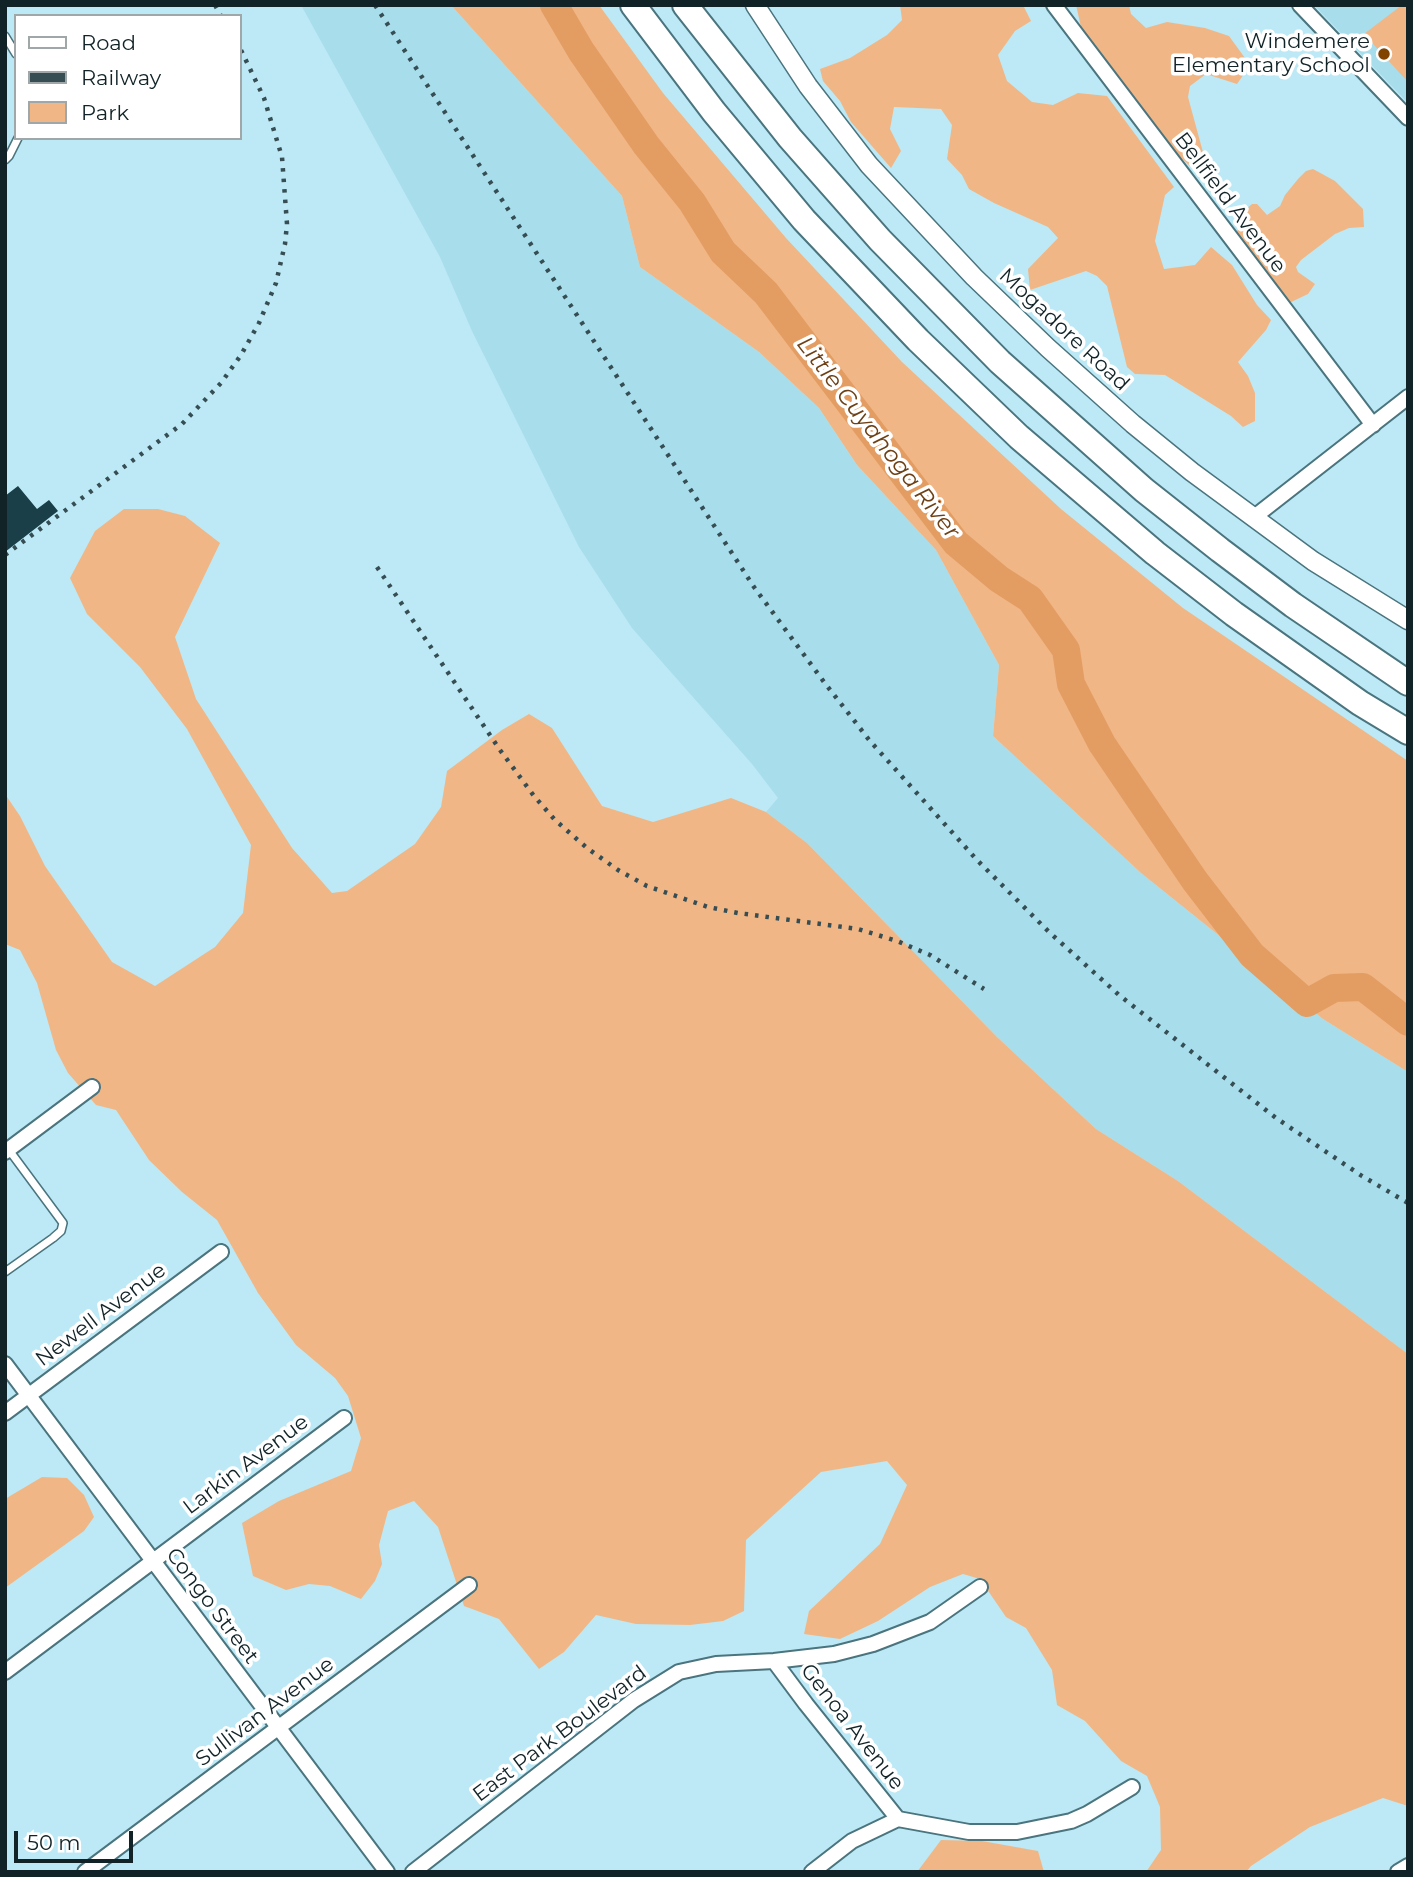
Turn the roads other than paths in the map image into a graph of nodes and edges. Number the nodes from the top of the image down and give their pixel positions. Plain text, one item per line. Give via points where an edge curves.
1 (633, 5) edge
2 (685, 5) edge
3 (755, 5) edge
4 (1054, 5) edge
5 (1300, 5) edge
6 (1408, 118) edge
7 (17, 140) edge
8 (5, 160) edge
9 (1408, 397) edge
10 (1373, 425) junction
11 (1253, 518) junction
12 (1408, 620) edge
13 (1408, 683) edge
14 (1408, 732) edge
15 (92, 1087) dead end
16 (7, 1151) edge
17 (221, 1252) dead end
18 (5, 1272) edge
19 (5, 1364) edge
20 (28, 1395) junction
21 (5, 1413) edge
22 (344, 1418) dead end
23 (153, 1562) junction
24 (469, 1585) dead end
25 (980, 1587) dead end
26 (774, 1661) junction
27 (5, 1672) edge
28 (278, 1729) junction
29 (1132, 1787) dead end
30 (898, 1819) junction
31 (1408, 1866) edge
32 (86, 1872) edge
33 (387, 1872) edge
34 (413, 1872) edge
35 (812, 1872) edge
36 (1398, 1872) edge

1 - 14 highway via 714,112 804,219 918,340 1019,437 1155,554 1234,614
2 - 13 highway via 799,148 880,240 1000,362 1198,533
3 - 11 street, Mogadore Road via 808,86 869,165 974,277 1133,424
4 - 10 street, Bellfield Avenue
5 - 6 street
7 - 8 lane
9 - 10 street
10 - 11 street
11 - 12 street, Mogadore Road
15 - 16 street
16 - 18 lane via 62,1223 53,1238
17 - 20 street, Newell Avenue
19 - 20 street, Congo Street
20 - 21 street, Newell Avenue
20 - 23 street, Congo Street
22 - 23 street, Larkin Avenue
23 - 27 street, Larkin Avenue
23 - 28 street, Congo Street
24 - 28 street, Sullivan Avenue
25 - 26 street, East Park Boulevard via 930,1622 898,1636 834,1654
26 - 30 street, Genoa Avenue
26 - 34 street, East Park Boulevard via 716,1664 679,1672 635,1700
28 - 32 street, Sullivan Avenue
28 - 33 street, Congo Street
29 - 30 street via 1079,1817 1024,1831 969,1832
30 - 35 street via 852,1841
31 - 36 street

